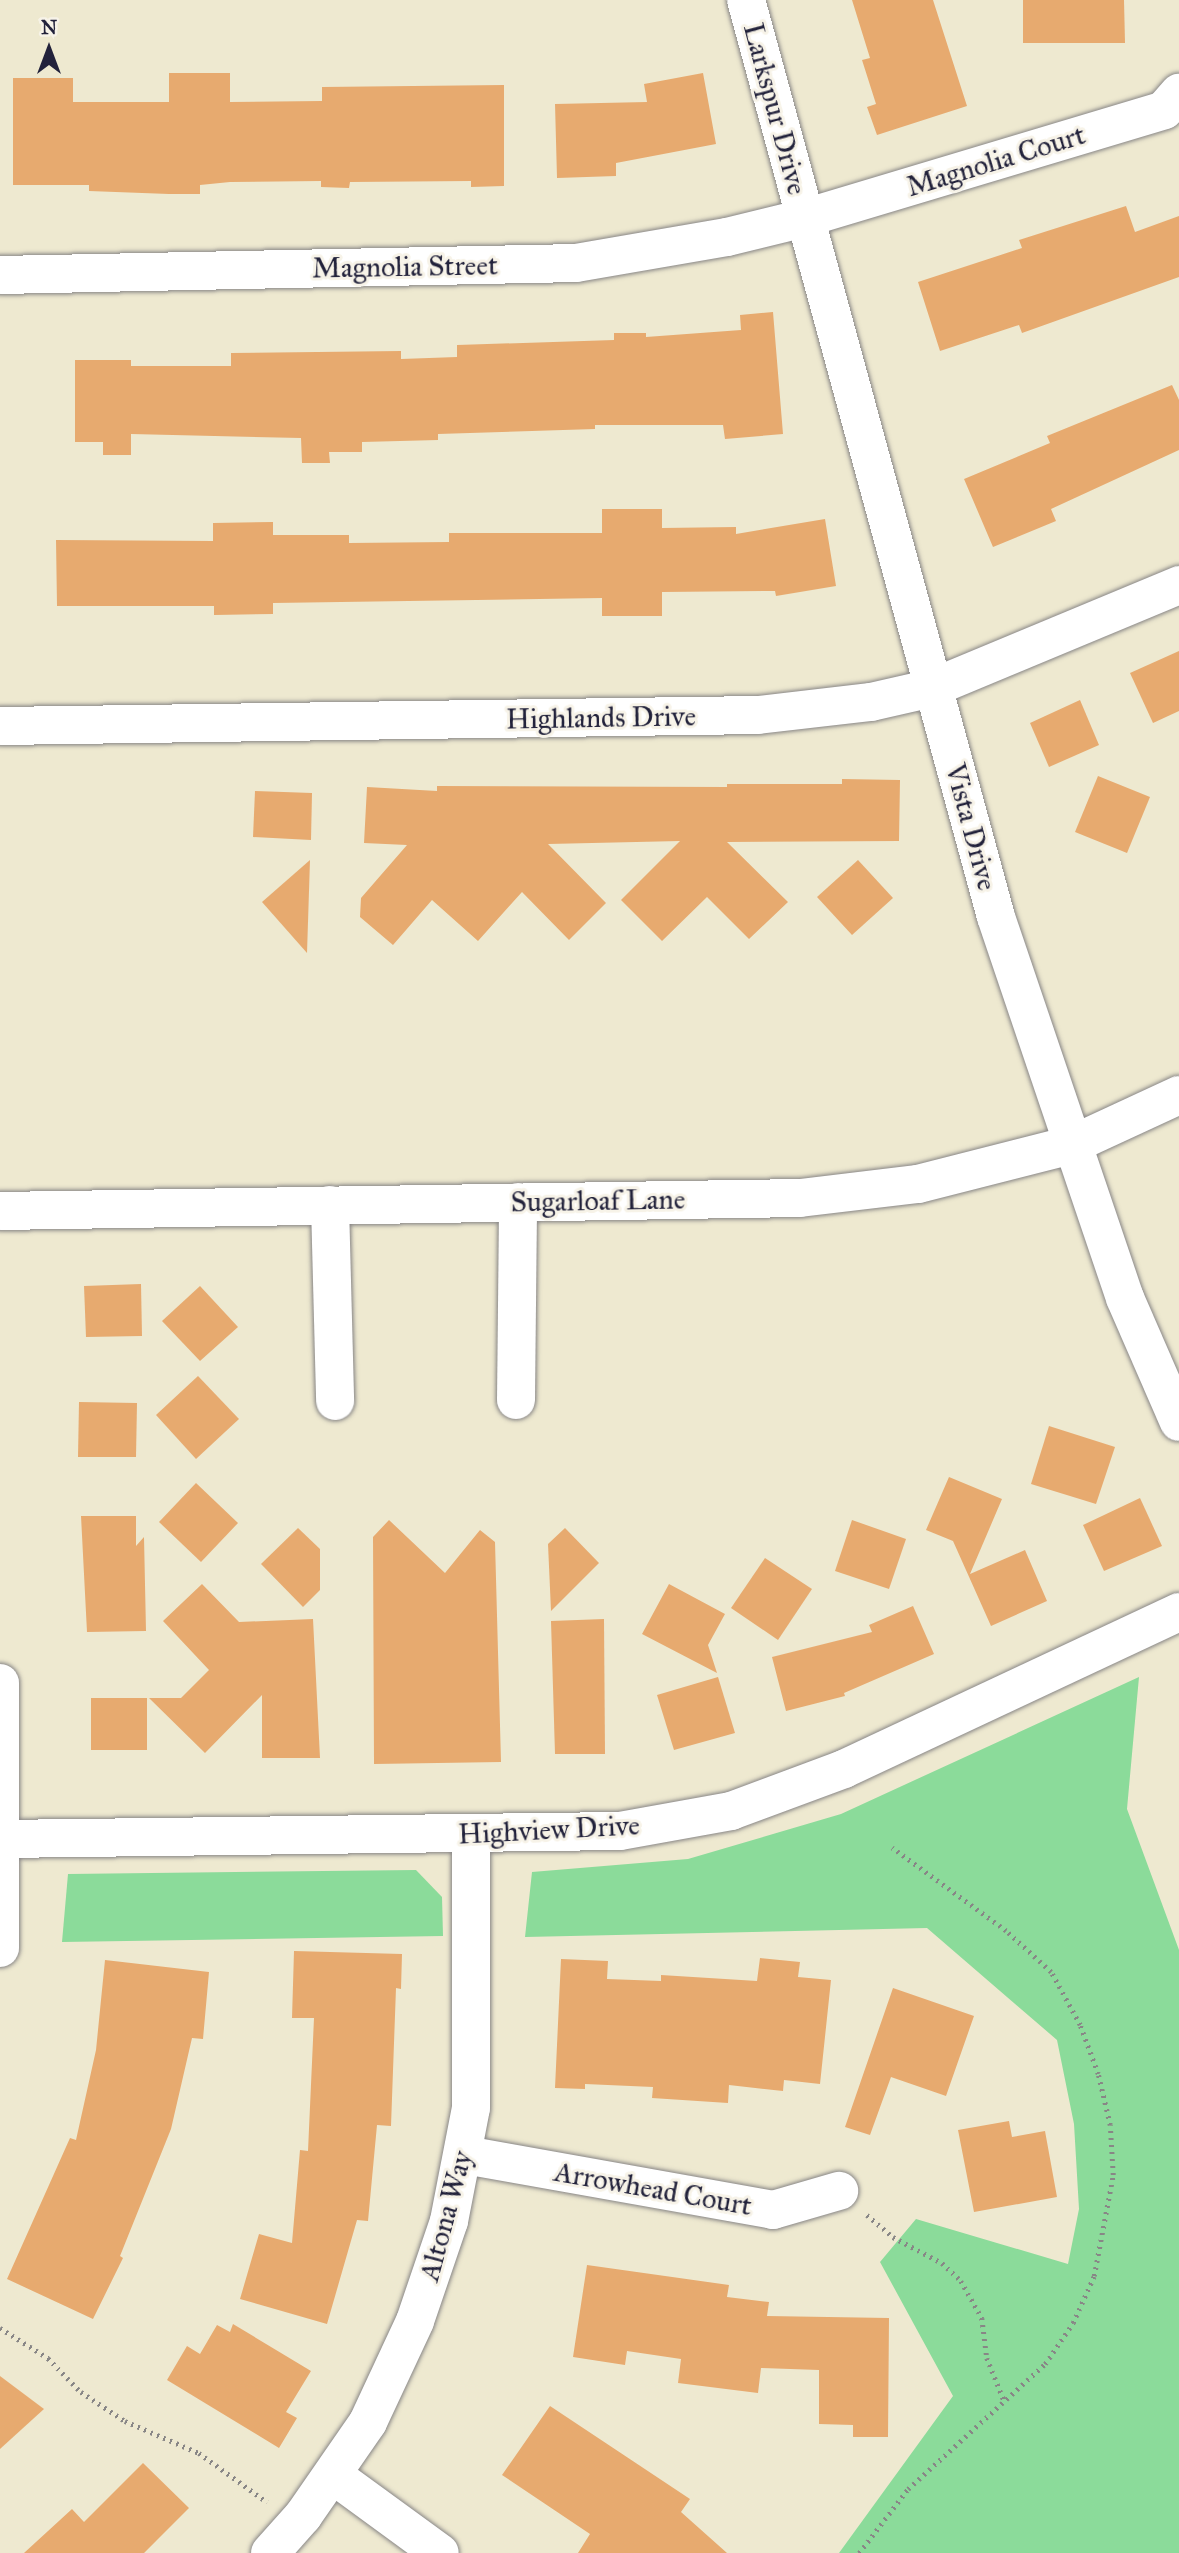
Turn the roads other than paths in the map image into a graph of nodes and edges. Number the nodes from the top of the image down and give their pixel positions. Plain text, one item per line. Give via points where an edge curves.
1 (746, 0) edge
2 (1179, 93) edge
3 (805, 218) junction
4 (0, 275) edge
5 (1179, 585) edge
6 (932, 688) junction
7 (0, 726) edge
8 (1179, 1096) edge
9 (1071, 1145) junction
10 (518, 1202) junction
11 (330, 1205) junction
12 (0, 1211) edge
13 (516, 1400) dead end
14 (335, 1401) dead end
15 (1179, 1422) edge
16 (1179, 1612) edge
17 (0, 1683) edge
18 (471, 1835) junction
19 (1, 1838) edge
20 (0, 1948) edge
21 (465, 2155) junction
22 (839, 2191) dead end
23 (333, 2475) junction
24 (270, 2553) edge
25 (440, 2553) edge

1 - 3 street, Larkspur Drive
2 - 3 street, Magnolia Court via 1164,110
3 - 4 street, Magnolia Street via 727,237 576,263
3 - 6 street, Vista Drive
5 - 6 street, Highlands Drive
6 - 7 street, Highlands Drive via 872,702 758,715
6 - 9 street, Vista Drive via 996,917
8 - 9 street, Sugarloaf Lane
9 - 10 street, Sugarloaf Lane via 918,1184 800,1198
9 - 15 street, Vista Drive via 1125,1298
10 - 11 street, Sugarloaf Lane
10 - 13 street
11 - 12 street, Sugarloaf Lane
11 - 14 street
16 - 18 street, Highview Drive via 844,1769 731,1811 620,1831
17 - 19 street
18 - 19 street, Highview Drive
18 - 21 street, Altona Way via 471,2108
19 - 20 street
21 - 22 street, Arrowhead Court via 774,2210
21 - 23 street, Altona Way via 449,2221 415,2321 368,2422
23 - 24 street, Altona Way
23 - 25 street

